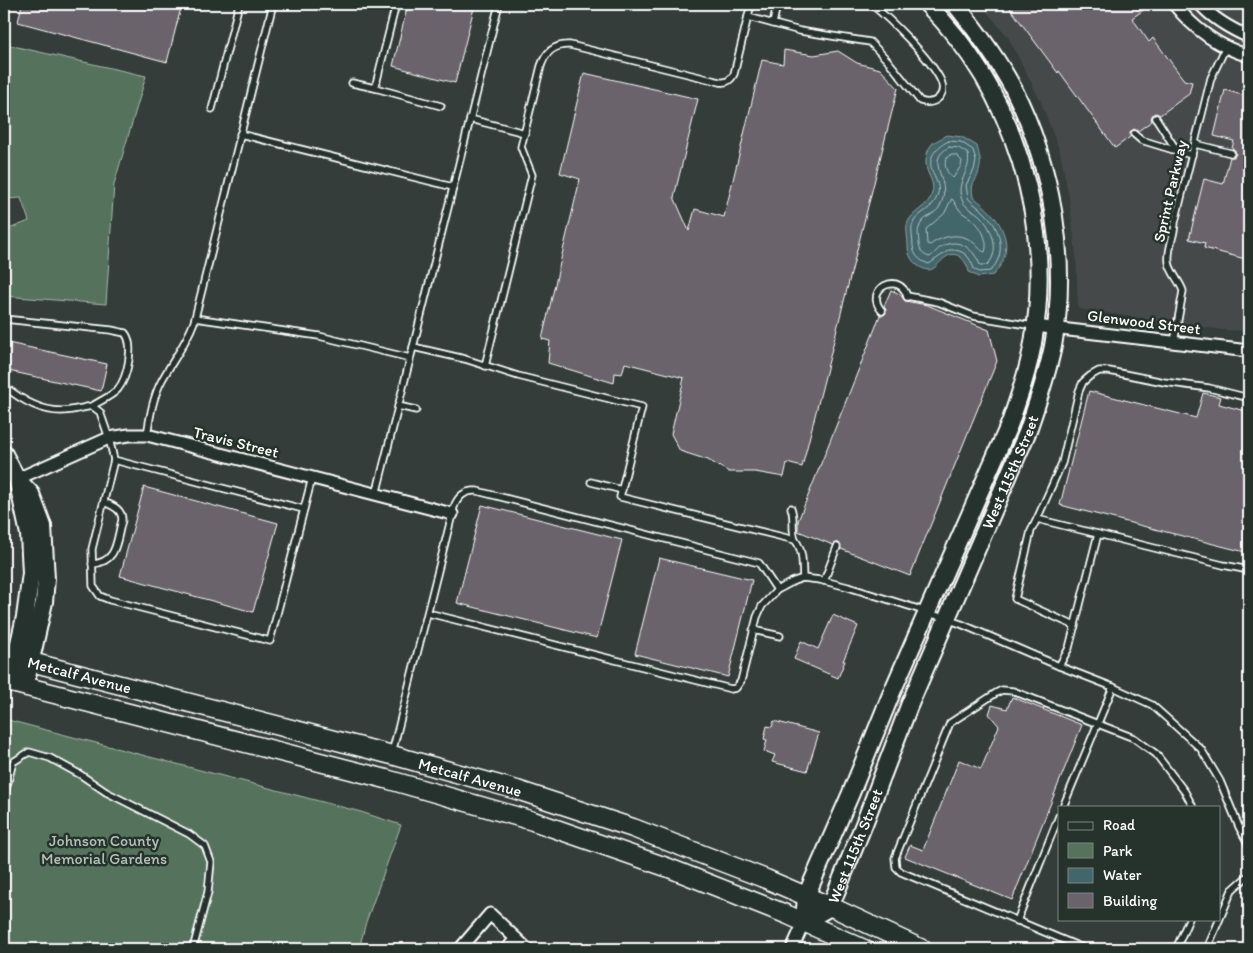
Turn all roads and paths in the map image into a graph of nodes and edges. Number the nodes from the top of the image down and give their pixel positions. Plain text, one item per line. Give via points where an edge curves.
1 (239, 4) edge
2 (273, 4) edge
3 (396, 4) edge
4 (499, 4) edge
5 (751, 4) edge
6 (777, 4) edge
7 (871, 4) edge
8 (927, 4) edge
9 (955, 4) edge
10 (1174, 4) edge
11 (1200, 4) edge
12 (748, 17) junction
13 (773, 24) junction
14 (1249, 37) edge
15 (1226, 47) junction
16 (1249, 56) edge
17 (352, 83) dead end
18 (374, 88) junction
19 (441, 106) dead end
20 (212, 109) dead end
21 (1156, 118) dead end
22 (470, 119) junction
23 (525, 133) junction
24 (240, 134) junction
25 (1134, 134) dead end
26 (1195, 144) junction
27 (1177, 151) junction
28 (1231, 153) dead end
29 (1192, 155) junction
30 (453, 187) junction
31 (882, 312) dead end
32 (196, 318) junction
33 (4, 319) edge
34 (1035, 326) junction
35 (1055, 328) junction
36 (1174, 343) junction
37 (413, 347) junction
38 (1249, 351) edge
39 (410, 358) junction
40 (485, 366) junction
41 (4, 386) edge
42 (1249, 398) edge
43 (92, 406) junction
44 (398, 406) junction
45 (416, 410) dead end
46 (147, 435) junction
47 (110, 438) junction
48 (4, 454) edge
49 (114, 460) junction
50 (312, 478) junction
51 (17, 479) junction
52 (591, 482) dead end
53 (622, 490) junction
54 (376, 495) junction
55 (104, 502) junction
56 (791, 508) dead end
57 (303, 509) junction
58 (452, 514) junction
59 (1037, 519) junction
60 (1098, 534) junction
61 (795, 540) junction
62 (837, 547) dead end
63 (92, 564) junction
64 (1249, 570) edge
65 (803, 578) junction
66 (824, 581) junction
67 (777, 590) junction
68 (927, 612) junction
69 (428, 613) junction
70 (946, 619) junction
71 (1075, 626) junction
72 (753, 630) junction
73 (780, 636) dead end
74 (17, 658) edge
75 (1059, 666) junction
76 (13, 683) edge
77 (1113, 687) junction
78 (1097, 723) junction
79 (392, 755) junction
80 (4, 797) edge
81 (1063, 806) edge
82 (1192, 806) edge
83 (1058, 818) edge
84 (1249, 845) edge
85 (1249, 875) edge
86 (806, 896) junction
87 (830, 907) junction
88 (1220, 918) edge
89 (1017, 920) junction
90 (1189, 920) edge
91 (1219, 920) edge
92 (804, 922) junction
93 (516, 939) junction
94 (193, 949) edge
95 (460, 949) edge
96 (507, 949) edge
97 (527, 949) edge
98 (792, 949) edge
99 (864, 949) edge
100 (922, 949) edge
101 (1085, 949) edge
102 (1176, 949) edge
103 (1207, 949) edge

1 - 20 lane
2 - 24 lane
3 - 18 lane
4 - 22 lane
5 - 12 lane
6 - 13 lane
7 - 13 lane via 904,35 938,75 942,92 936,101 920,101 870,42
8 - 34 street, West 115th Street via 975,63 1002,112 1016,146 1032,204 1037,241
9 - 35 street, West 115th Street via 1012,87 1041,160 1058,253
10 - 15 street via 1190,22
11 - 14 street via 1216,19
12 - 13 lane
12 - 23 lane via 734,74 726,82 570,45 553,48 542,61
15 - 16 street
15 - 26 lane, Sprint Parkway via 1211,78
17 - 18 lane
18 - 19 lane
21 - 27 lane
22 - 23 lane
22 - 30 lane
23 - 40 lane via 521,147 532,175
24 - 30 lane
24 - 32 lane
25 - 27 lane via 1141,140
26 - 28 lane
26 - 29 lane, Sprint Parkway
27 - 29 lane
29 - 36 lane, Sprint Parkway via 1169,262 1183,291
30 - 37 lane
31 - 34 lane via 876,301 879,290 896,284 907,296 967,318
32 - 39 lane via 319,336
32 - 46 lane via 189,337 155,396
33 - 43 lane via 125,334 130,344 124,379 118,389
34 - 35 street, Glenwood Street
34 - 68 street, West 115th Street via 1027,370 1010,423
35 - 36 street, Glenwood Street
35 - 70 street, West 115th Street via 1047,371 1030,425
36 - 38 street, Glenwood Street
37 - 39 lane
37 - 40 lane
39 - 44 lane
40 - 53 lane via 642,407
41 - 43 lane via 28,403 52,411
42 - 59 lane via 1209,388 1098,371 1083,382 1079,391 1062,463
43 - 47 lane via 100,412
44 - 45 lane
44 - 54 lane
46 - 47 street, Travis Street
46 - 50 street, Travis Street
47 - 49 lane
47 - 51 street, Travis Street
48 - 51 street
49 - 55 lane
49 - 57 lane
50 - 54 street, Travis Street
50 - 57 lane
51 - 74 street via 31,494 38,508 43,526 46,579 44,602
52 - 53 lane
53 - 61 lane via 620,497
54 - 58 street, Travis Street
55 - 63 lane via 92,549
55 - 63 lane via 118,509 122,520 112,556 107,561
56 - 61 lane
57 - 63 lane via 270,641 105,598 93,586
58 - 67 lane via 460,496 471,490 477,491 759,563
58 - 69 lane
59 - 60 lane
59 - 71 lane via 1015,599
60 - 64 lane
60 - 71 lane
61 - 65 lane via 801,552
62 - 66 lane
65 - 66 lane
65 - 67 lane
66 - 68 lane
67 - 72 lane via 762,606
68 - 70 lane
68 - 86 street, West 115th Street
69 - 72 lane via 731,689 741,681
69 - 79 lane
70 - 75 lane
70 - 87 street, West 115th Street
71 - 75 lane via 1069,648
72 - 73 lane
74 - 76 street
74 - 79 main road, Metcalf Avenue
75 - 77 lane
76 - 92 main road, Metcalf Avenue via 386,779 532,821 670,868
77 - 78 lane
77 - 84 lane via 1152,705 1201,749 1220,781
78 - 81 lane
78 - 82 lane via 1134,738 1156,754
78 - 89 lane via 1013,691 1002,690 950,723 895,858 896,867 901,872
79 - 86 main road, Metcalf Avenue via 517,790 633,828
80 - 94 lane via 13,762 29,752 81,775 205,846 211,862 208,892
83 - 89 lane
85 - 88 lane via 1232,890
86 - 87 main road, Metcalf Avenue
86 - 92 street, West 115th Street
87 - 92 street, West 115th Street
87 - 100 main road, Metcalf Avenue
89 - 101 lane
90 - 102 lane
91 - 103 lane
92 - 98 street, West 115th Street
92 - 99 main road, Metcalf Avenue
93 - 95 street via 490,914
93 - 96 street
93 - 97 street

